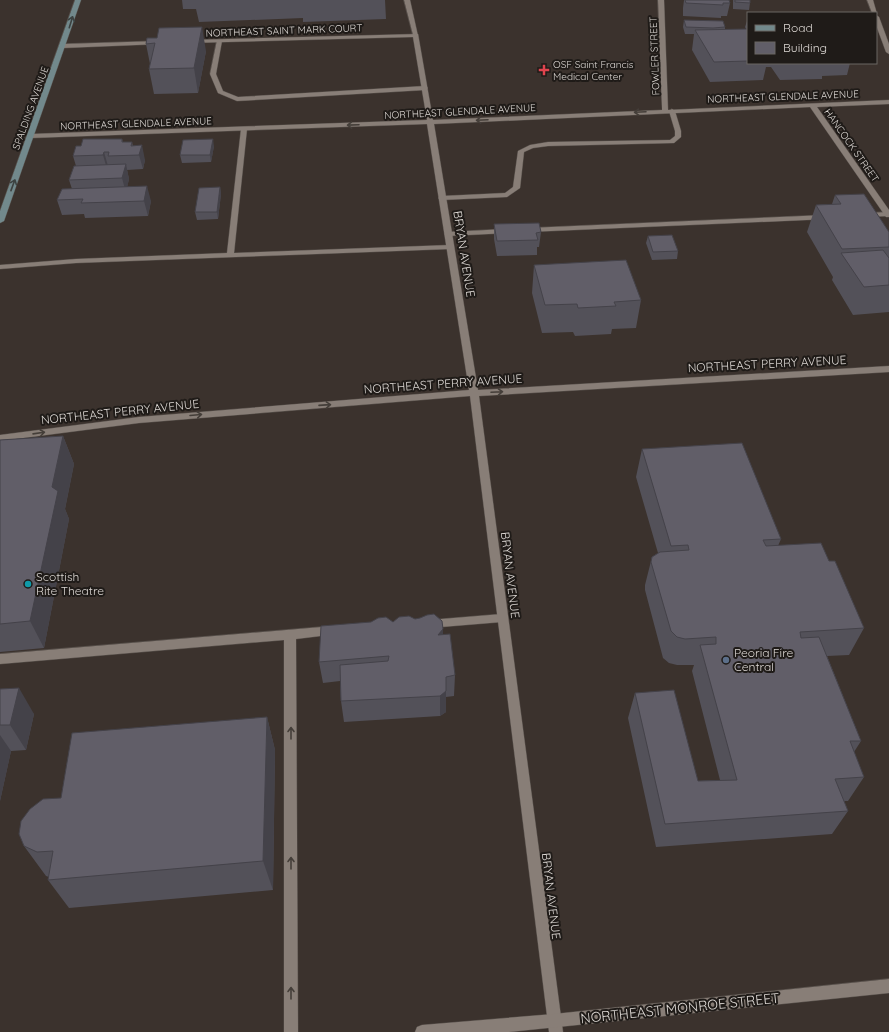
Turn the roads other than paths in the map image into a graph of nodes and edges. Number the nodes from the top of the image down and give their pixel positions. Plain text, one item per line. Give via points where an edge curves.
1 (78, 0) edge
2 (407, 0) edge
3 (661, 0) edge
4 (870, 0) edge
5 (875, 12) edge
6 (877, 19) edge
7 (416, 35) junction
8 (219, 41) junction
9 (187, 42) edge
10 (163, 43) edge
11 (63, 46) junction
12 (889, 52) edge
13 (425, 88) junction
14 (889, 102) edge
15 (812, 105) junction
16 (669, 111) junction
17 (430, 122) junction
18 (244, 129) junction
19 (31, 136) junction
20 (442, 198) junction
21 (889, 214) edge
22 (856, 215) edge
23 (833, 216) edge
24 (0, 221) edge
25 (448, 234) junction
26 (450, 247) junction
27 (230, 256) junction
28 (0, 267) edge
29 (889, 369) edge
30 (474, 393) junction
31 (0, 438) edge
32 (502, 618) junction
33 (416, 625) edge
34 (345, 630) edge
35 (290, 635) junction
36 (0, 659) edge
37 (889, 986) edge
38 (555, 1027) edge
39 (291, 1032) edge
40 (422, 1032) edge

11 -> 1 main road, SPALDING AVENUE
2 - 7 street
3 - 16 street, FOWLER STREET
4 - 5 street
6 - 12 street
7 - 8 street, NORTHEAST SAINT MARK COURT
7 - 13 street
8 - 9 street, NORTHEAST SAINT MARK COURT
8 - 13 street via 213,74 220,92 237,99
10 - 11 street
11 - 19 main road, SPALDING AVENUE
13 - 17 street
14 - 15 street, NORTHEAST GLENDALE AVENUE
15 - 16 street, NORTHEAST GLENDALE AVENUE
15 - 21 street, HANCOCK STREET
16 -> 17 street, NORTHEAST GLENDALE AVENUE
16 - 20 street, FOWLER STREET via 678,131 678,137 672,142 532,146 521,151 516,188 508,195
17 -> 18 street, NORTHEAST GLENDALE AVENUE
17 - 20 street, BRYAN AVENUE
18 - 19 street, NORTHEAST GLENDALE AVENUE
18 - 27 street
24 -> 19 main road, SPALDING AVENUE
20 - 25 street, BRYAN AVENUE
21 - 22 street
23 - 25 street
25 - 26 street, BRYAN AVENUE
26 - 27 street
26 - 30 street, BRYAN AVENUE
27 - 28 street via 76,261
30 -> 29 street, NORTHEAST PERRY AVENUE
31 -> 30 street, NORTHEAST PERRY AVENUE via 139,420
30 - 32 street, BRYAN AVENUE
32 - 33 street
32 - 38 street, BRYAN AVENUE
34 - 35 street
35 - 36 street
39 -> 35 street
37 - 38 street, NORTHEAST MONROE STREET
38 - 40 street, NORTHEAST MONROE STREET

